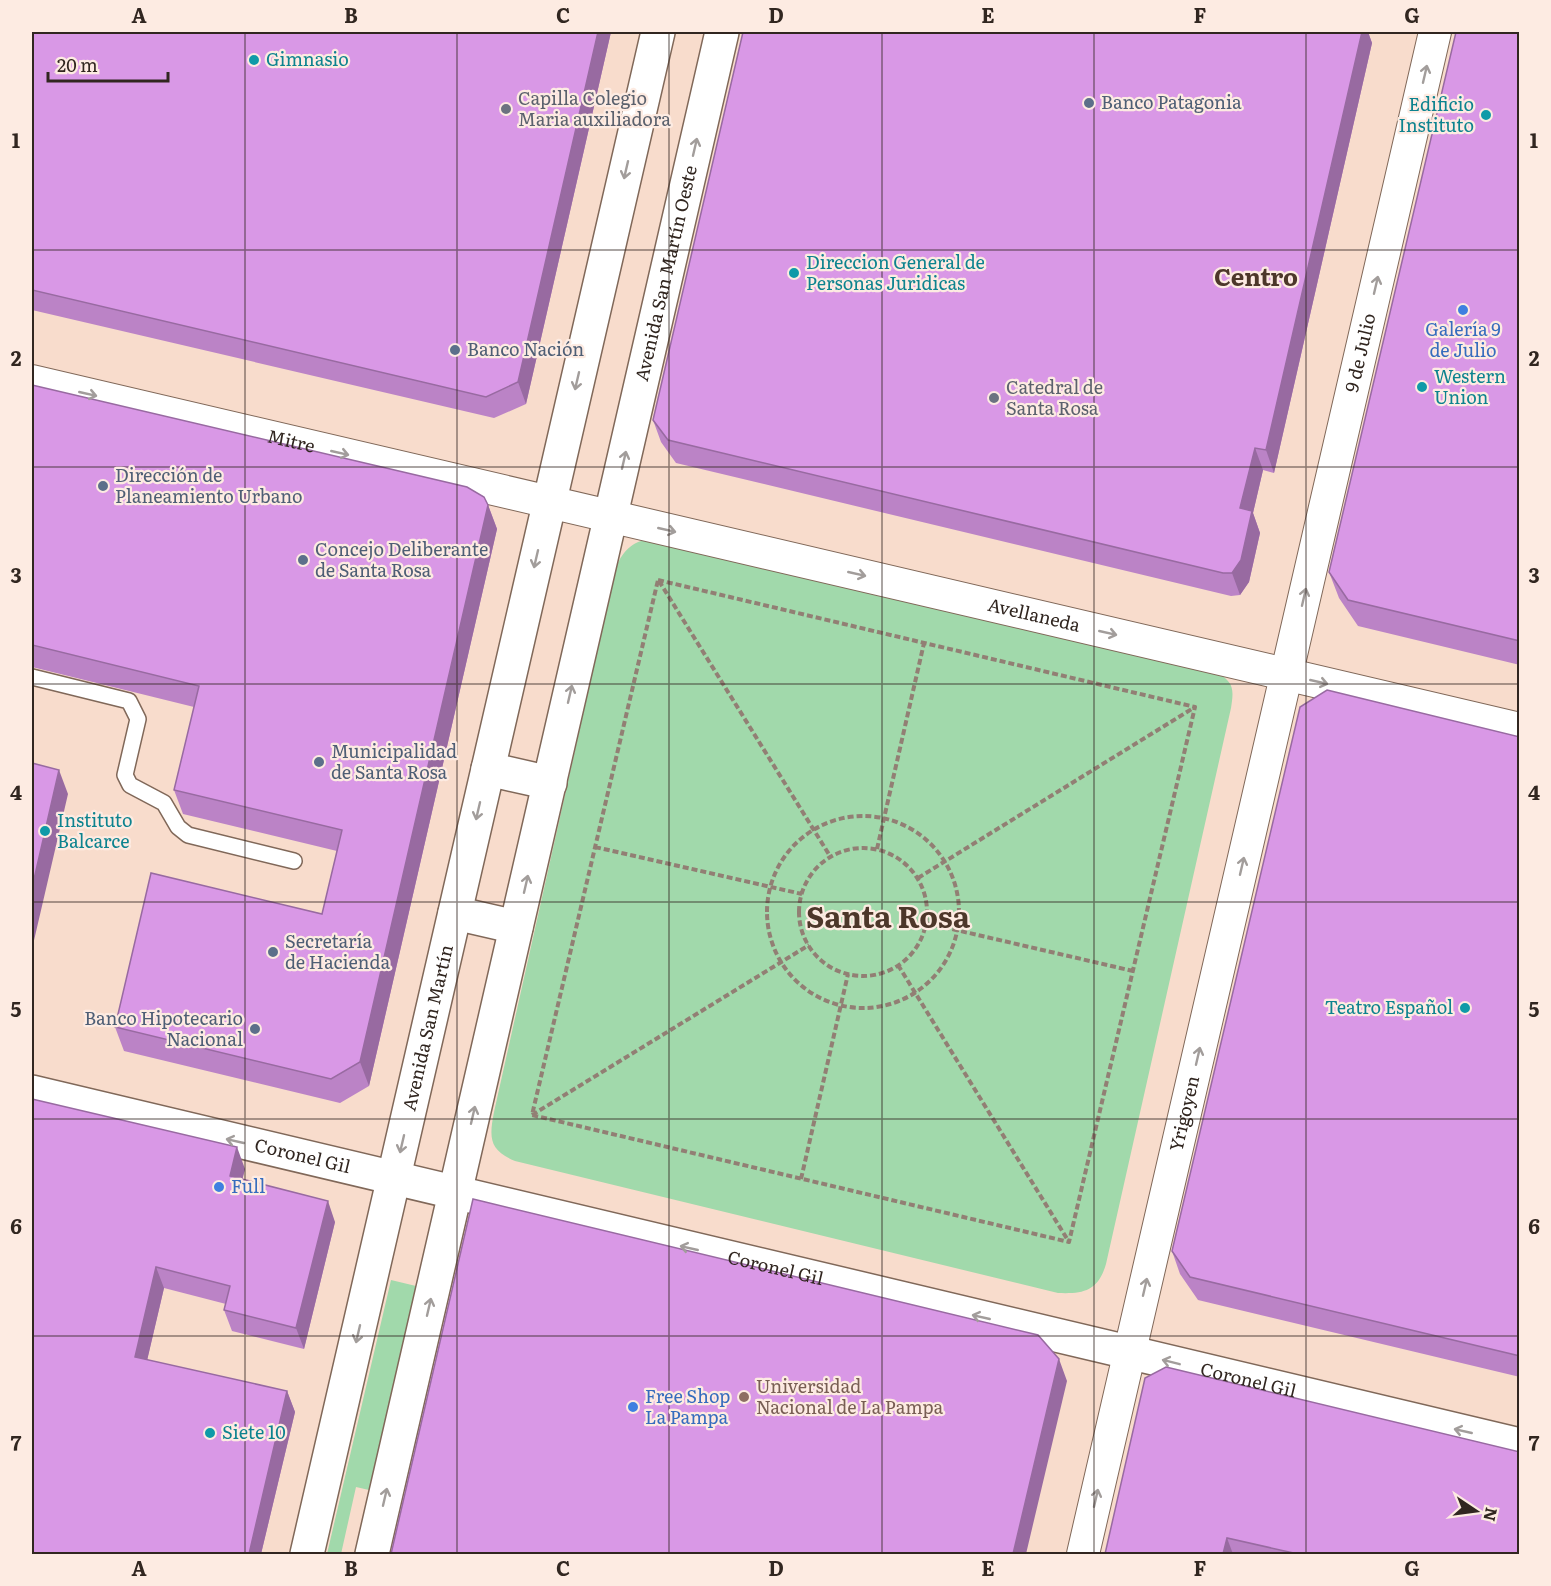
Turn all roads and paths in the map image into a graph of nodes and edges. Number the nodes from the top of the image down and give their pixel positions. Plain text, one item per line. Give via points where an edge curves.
1 (658, 32) edge
2 (722, 32) edge
3 (1435, 32) edge
4 (32, 381) edge
5 (549, 502) junction
6 (610, 517) junction
7 (658, 580) junction
8 (924, 643) junction
9 (1286, 675) junction
10 (32, 677) edge
11 (1195, 707) junction
12 (1520, 729) edge
13 (488, 769) junction
14 (550, 783) junction
15 (884, 817) junction
16 (813, 830) junction
17 (596, 847) junction
18 (877, 849) junction
19 (830, 856) junction
20 (294, 861) dead end
21 (945, 861) junction
22 (918, 878) junction
23 (771, 887) junction
24 (802, 894) junction
25 (455, 913) junction
26 (926, 923) junction
27 (516, 927) junction
28 (957, 930) junction
29 (809, 945) junction
30 (781, 962) junction
31 (898, 965) junction
32 (1133, 971) junction
33 (848, 974) junction
34 (915, 993) junction
35 (841, 1005) junction
36 (32, 1092) edge
37 (532, 1115) junction
38 (394, 1178) junction
39 (801, 1179) junction
40 (455, 1192) junction
41 (1069, 1242) junction
42 (1130, 1352) junction
43 (1520, 1444) edge
44 (307, 1554) edge
45 (372, 1554) edge
46 (1083, 1554) edge

1 -> 5 main road
6 -> 2 main road, Avenida San Martín Oeste
9 -> 3 street, 9 de Julio
4 -> 5 street, Mitre
5 - 6 street, Avellaneda
5 -> 13 main road, Avenida San Martín
6 -> 9 street, Avellaneda
14 -> 6 main road
7 - 8 path
7 - 16 path
7 - 17 path
8 - 11 path
8 - 15 path
9 -> 12 street, Avellaneda
42 -> 9 street, Yrigoyen
10 - 20 lane via 129,701 138,718 124,775 130,785 164,803 178,827 188,835
11 - 21 path
11 - 32 path
13 - 14 main road
13 -> 25 main road, Avenida San Martín
27 -> 14 main road
15 - 16 path via 844,817
15 - 18 path
15 - 21 path via 922,836
16 - 19 path
16 - 23 path via 791,848
17 - 23 path
17 - 37 path
18 - 19 path via 848,849
18 - 22 path via 904,862
19 - 24 path via 815,870
21 - 22 path
21 - 28 path via 960,906
22 - 26 path via 924,891
23 - 24 path
23 - 30 path via 768,926
24 - 29 path via 801,926
25 - 27 main road
25 -> 38 main road, Avenida San Martín
26 - 28 path
26 - 31 path via 921,939
40 -> 27 main road
28 - 32 path
28 - 34 path via 942,966
29 - 30 path
29 - 33 path via 832,968
30 - 35 path via 807,990
30 - 37 path
31 - 33 path via 882,973
31 - 34 path
32 - 41 path
33 - 35 path
34 - 35 path via 878,1007
34 - 41 path
35 - 39 path
38 -> 36 main road, Coronel Gil
37 - 39 path
38 - 40 main road, Coronel Gil
38 -> 44 main road, Avenida San Martín
39 - 41 path
42 -> 40 main road, Coronel Gil
45 -> 40 main road
43 -> 42 main road, Coronel Gil
46 -> 42 street, Yrigoyen

